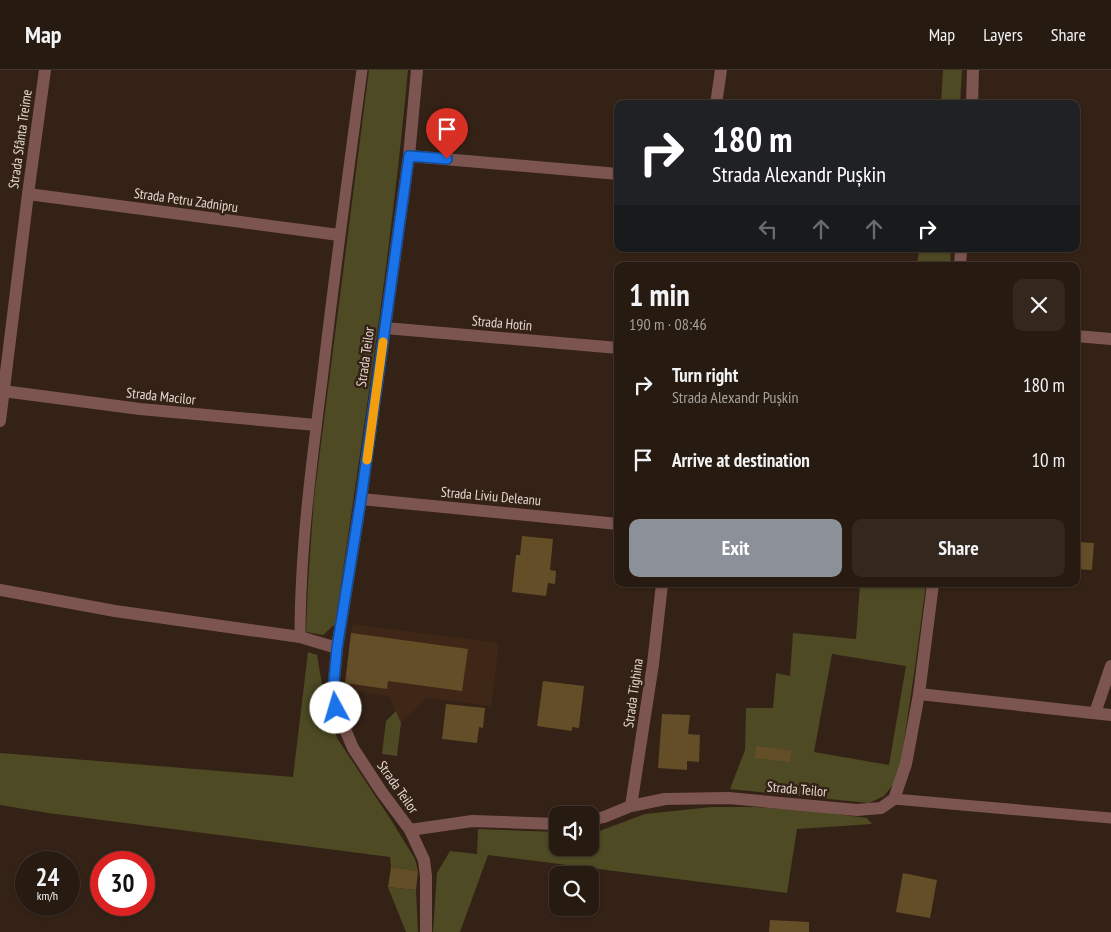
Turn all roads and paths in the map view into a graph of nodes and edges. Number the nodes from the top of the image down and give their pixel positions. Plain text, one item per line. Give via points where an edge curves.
1 (45, 70) edge
2 (362, 70) edge
3 (418, 70) edge
4 (720, 70) edge
5 (973, 70) edge
6 (716, 100) edge
7 (972, 100) edge
8 (409, 156) junction
9 (614, 174) edge
10 (28, 194) junction
11 (339, 235) junction
12 (385, 328) junction
13 (1080, 336) edge
14 (1111, 339) edge
15 (614, 348) edge
16 (3, 391) junction
17 (0, 421) edge
18 (316, 425) junction
19 (361, 499) junction
20 (614, 524) edge
21 (662, 587) edge
22 (933, 587) edge
23 (0, 590) edge
24 (300, 637) junction
25 (337, 648) junction
26 (1111, 666) edge
27 (919, 694) junction
28 (1095, 713) junction
29 (1111, 715) edge
30 (894, 799) junction
31 (631, 806) junction
32 (599, 818) edge
33 (1111, 818) edge
34 (549, 824) edge
35 (410, 830) junction
36 (426, 932) edge

1 - 10 street, Strada Sfânta Treime
2 - 11 lane
3 - 8 street, Strada Teilor
4 - 6 street
5 - 7 street
8 - 9 street
8 - 12 street, Strada Teilor
10 - 11 street, Strada Petru Zadnipru
10 - 16 street, Strada Sfânta Treime
11 - 18 lane
12 - 15 street, Strada Hotin
12 - 19 street, Strada Teilor
13 - 14 street
16 - 17 street, Strada Sfânta Treime
16 - 18 street, Strada Macilor via 140,409
18 - 24 lane via 305,520
19 - 20 street, Strada Liviu Deleanu
19 - 25 street, Strada Teilor
21 - 31 street, Strada Tighina
22 - 27 street
23 - 24 street via 115,611
24 - 25 street
25 - 35 street, Strada Teilor via 333,691 336,708 353,748
26 - 28 street
27 - 28 street
27 - 30 street via 906,764
28 - 29 street
30 - 31 street, Strada Teilor via 881,808 857,810 728,798 665,799
30 - 33 lane
31 - 32 street, Strada Teilor
34 - 35 street, Strada Teilor via 472,821
35 - 36 street via 424,860

